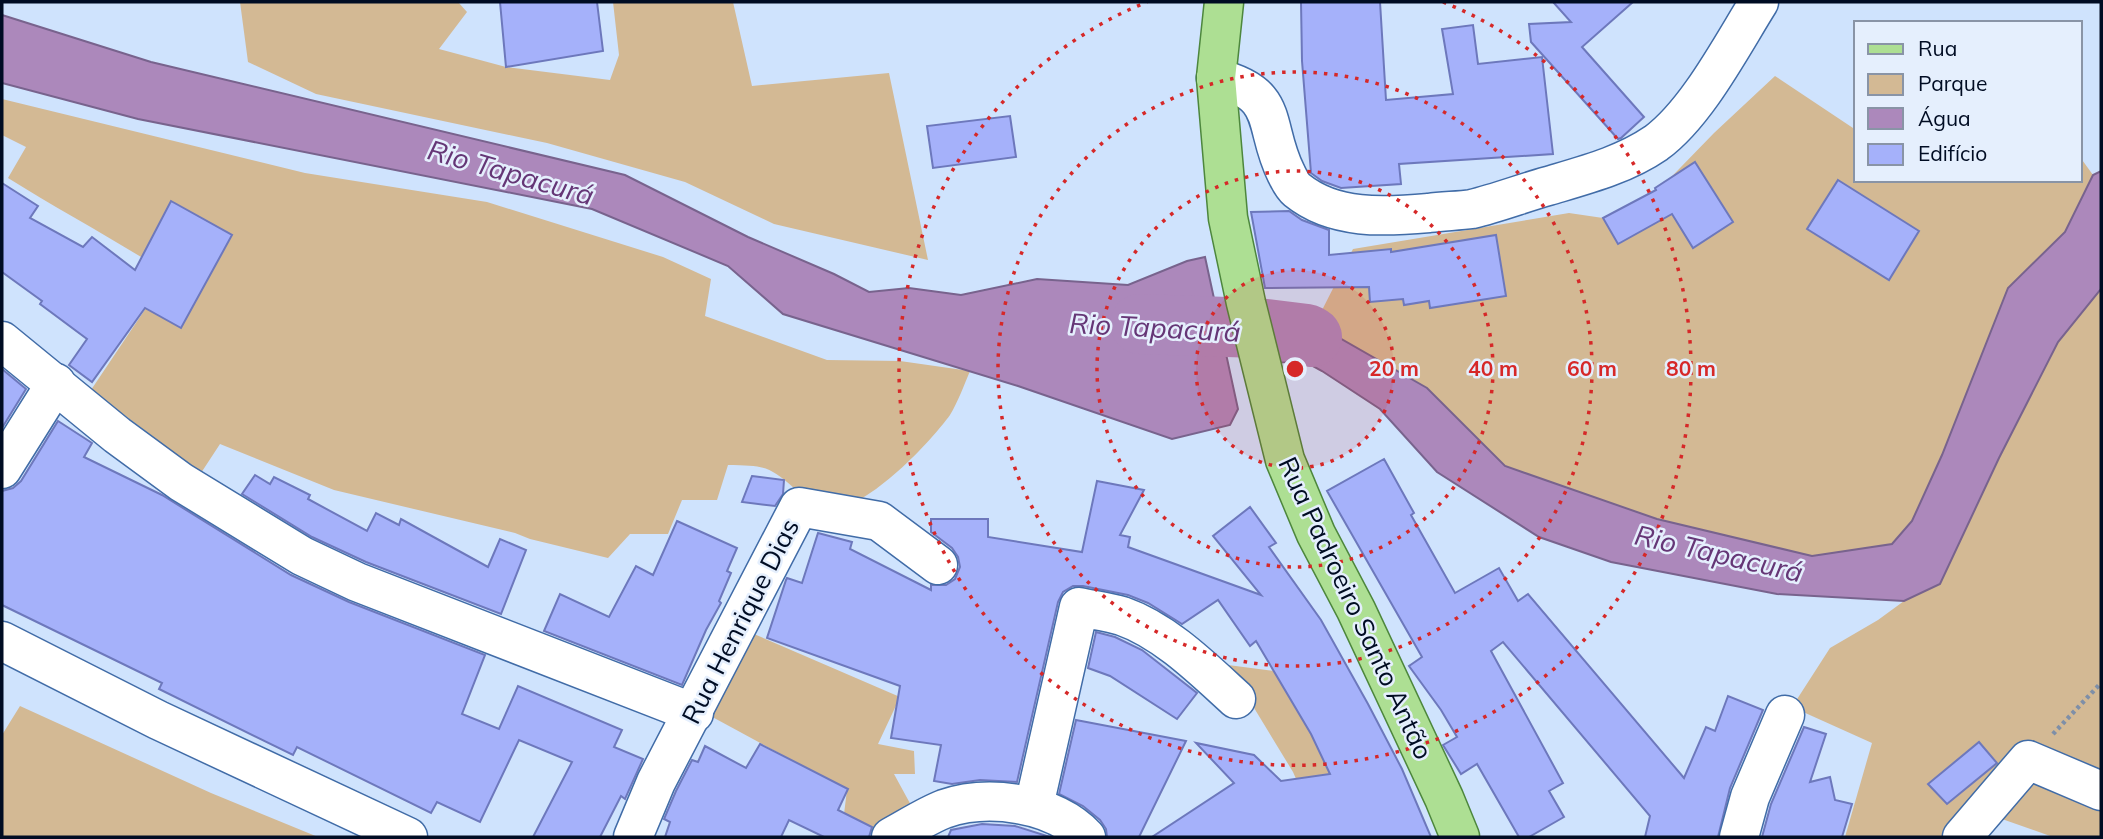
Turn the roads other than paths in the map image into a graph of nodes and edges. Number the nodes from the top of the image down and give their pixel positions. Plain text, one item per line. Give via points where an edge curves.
1 (1224, 2) edge
2 (1759, 2) edge
3 (1216, 78) junction
4 (2, 341) edge
5 (56, 383) junction
6 (2, 469) edge
7 (938, 565) dead end
8 (2, 641) edge
9 (1236, 699) dead end
10 (694, 713) junction
11 (1785, 715) dead end
12 (2101, 791) edge
13 (1034, 806) junction
14 (408, 837) edge
15 (633, 837) edge
16 (891, 837) edge
17 (1086, 837) edge
18 (1460, 837) edge
19 (1739, 837) edge
20 (1962, 837) edge

1 - 3 main road, Rua Padroeiro Santo Antão
2 - 3 street via 1715,73 1657,142 1597,172 1470,209 1396,216 1346,214 1314,202 1294,188 1259,99 1248,89
3 - 18 main road, Rua Padroeiro Santo Antão via 1227,218 1285,460
4 - 5 street
5 - 6 street
5 - 10 street via 181,482 302,556 356,582
7 - 10 street, Rua Henrique Dias via 879,521 799,507
8 - 14 street
9 - 13 street via 1162,638 1123,616 1079,607
10 - 15 street, Rua Henrique Dias via 656,782
11 - 19 street via 1750,797
12 - 20 street via 2028,760
13 - 16 street via 967,803 941,810
13 - 17 street

